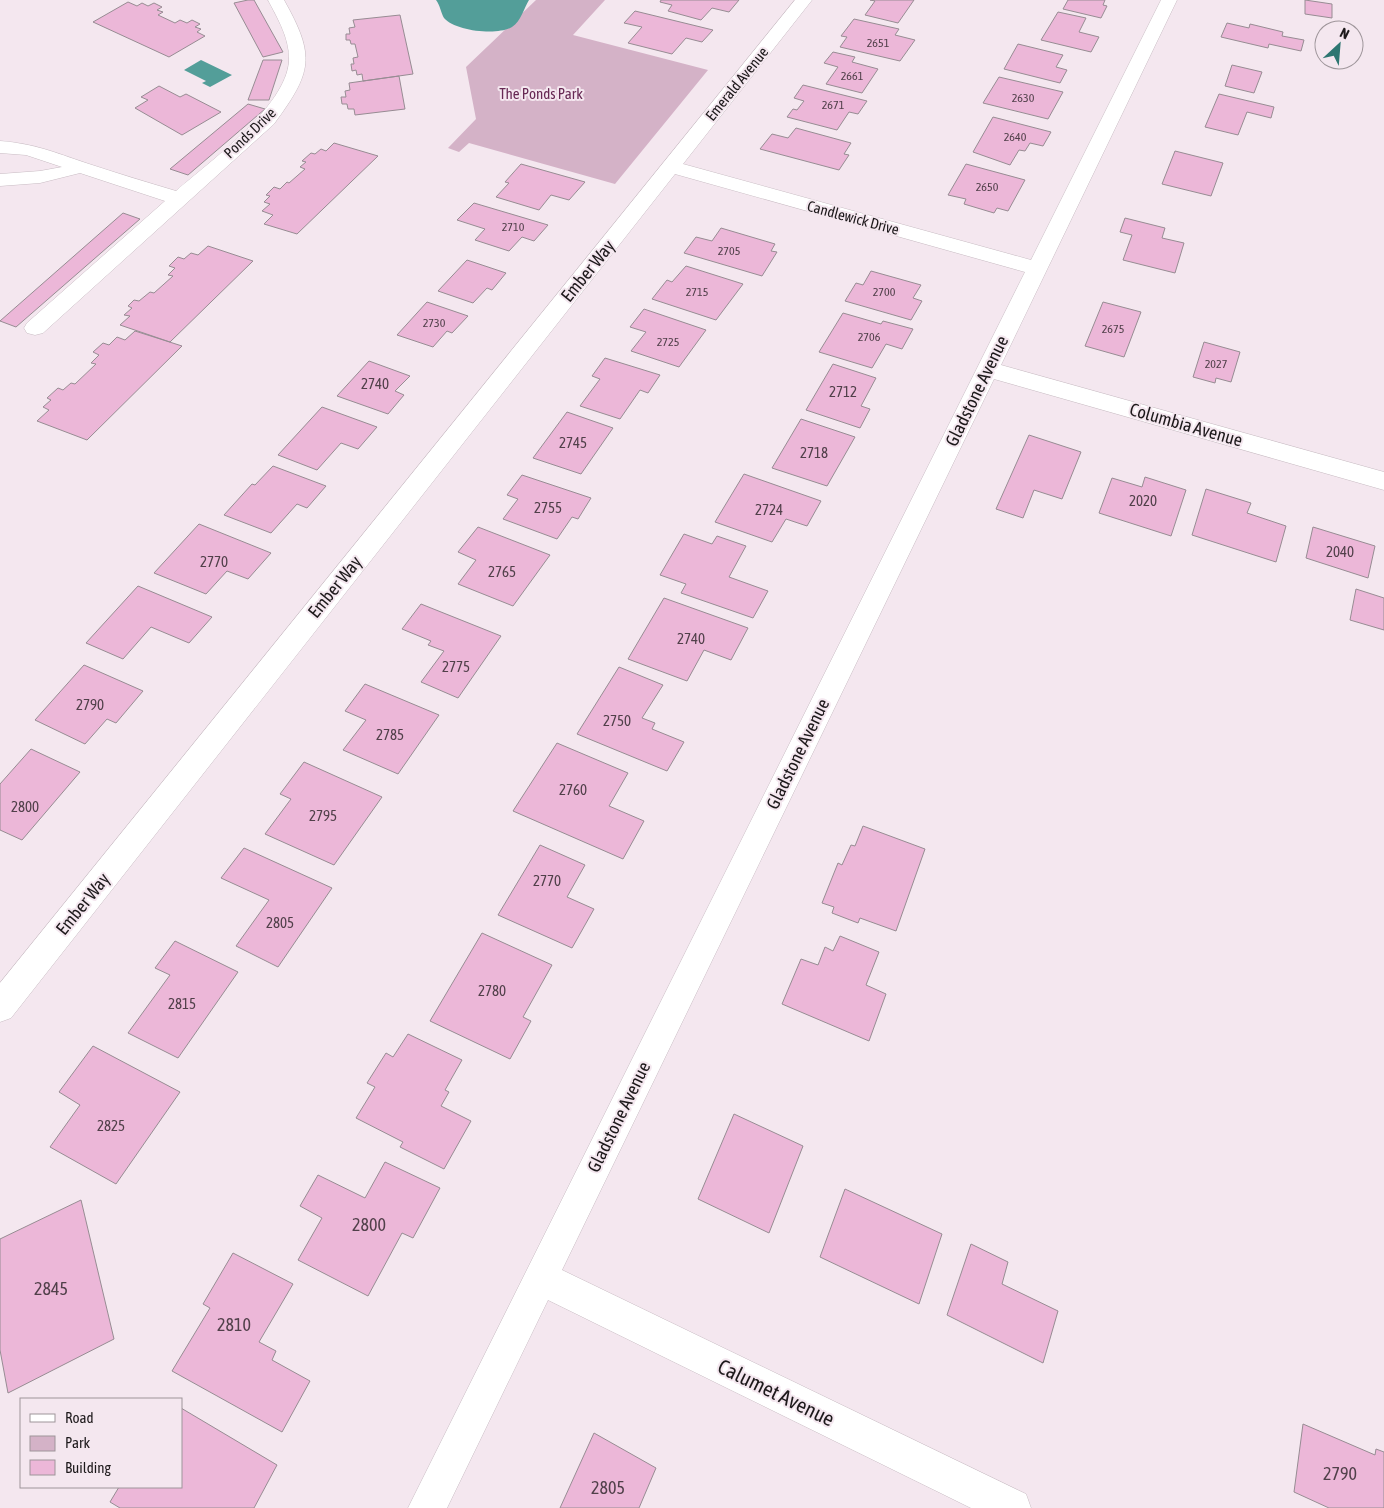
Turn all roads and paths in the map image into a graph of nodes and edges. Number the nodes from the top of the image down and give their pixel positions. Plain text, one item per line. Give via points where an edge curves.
1 (276, 0) edge
2 (804, 0) edge
3 (1170, 0) edge
4 (0, 147) edge
5 (671, 167) junction
6 (79, 168) junction
7 (0, 180) edge
8 (180, 198) junction
9 (1036, 268) junction
10 (35, 328) dead end
11 (987, 369) junction
12 (1384, 481) edge
13 (0, 1008) edge
14 (540, 1278) junction
15 (427, 1508) edge
16 (1012, 1508) edge

1 - 8 street, Ponds Drive via 293,30 299,53 286,97 267,120
2 - 5 street, Emerald Avenue
3 - 9 street, Gladstone Avenue
4 - 6 street via 27,149
5 - 9 street, Candlewick Drive
5 - 13 street, Ember Way
6 - 7 street via 45,178
6 - 8 street
8 - 10 street, Ponds Drive
9 - 11 street, Gladstone Avenue
11 - 12 street, Columbia Avenue
11 - 14 street, Gladstone Avenue
14 - 15 street, Gladstone Avenue
14 - 16 street, Calumet Avenue

